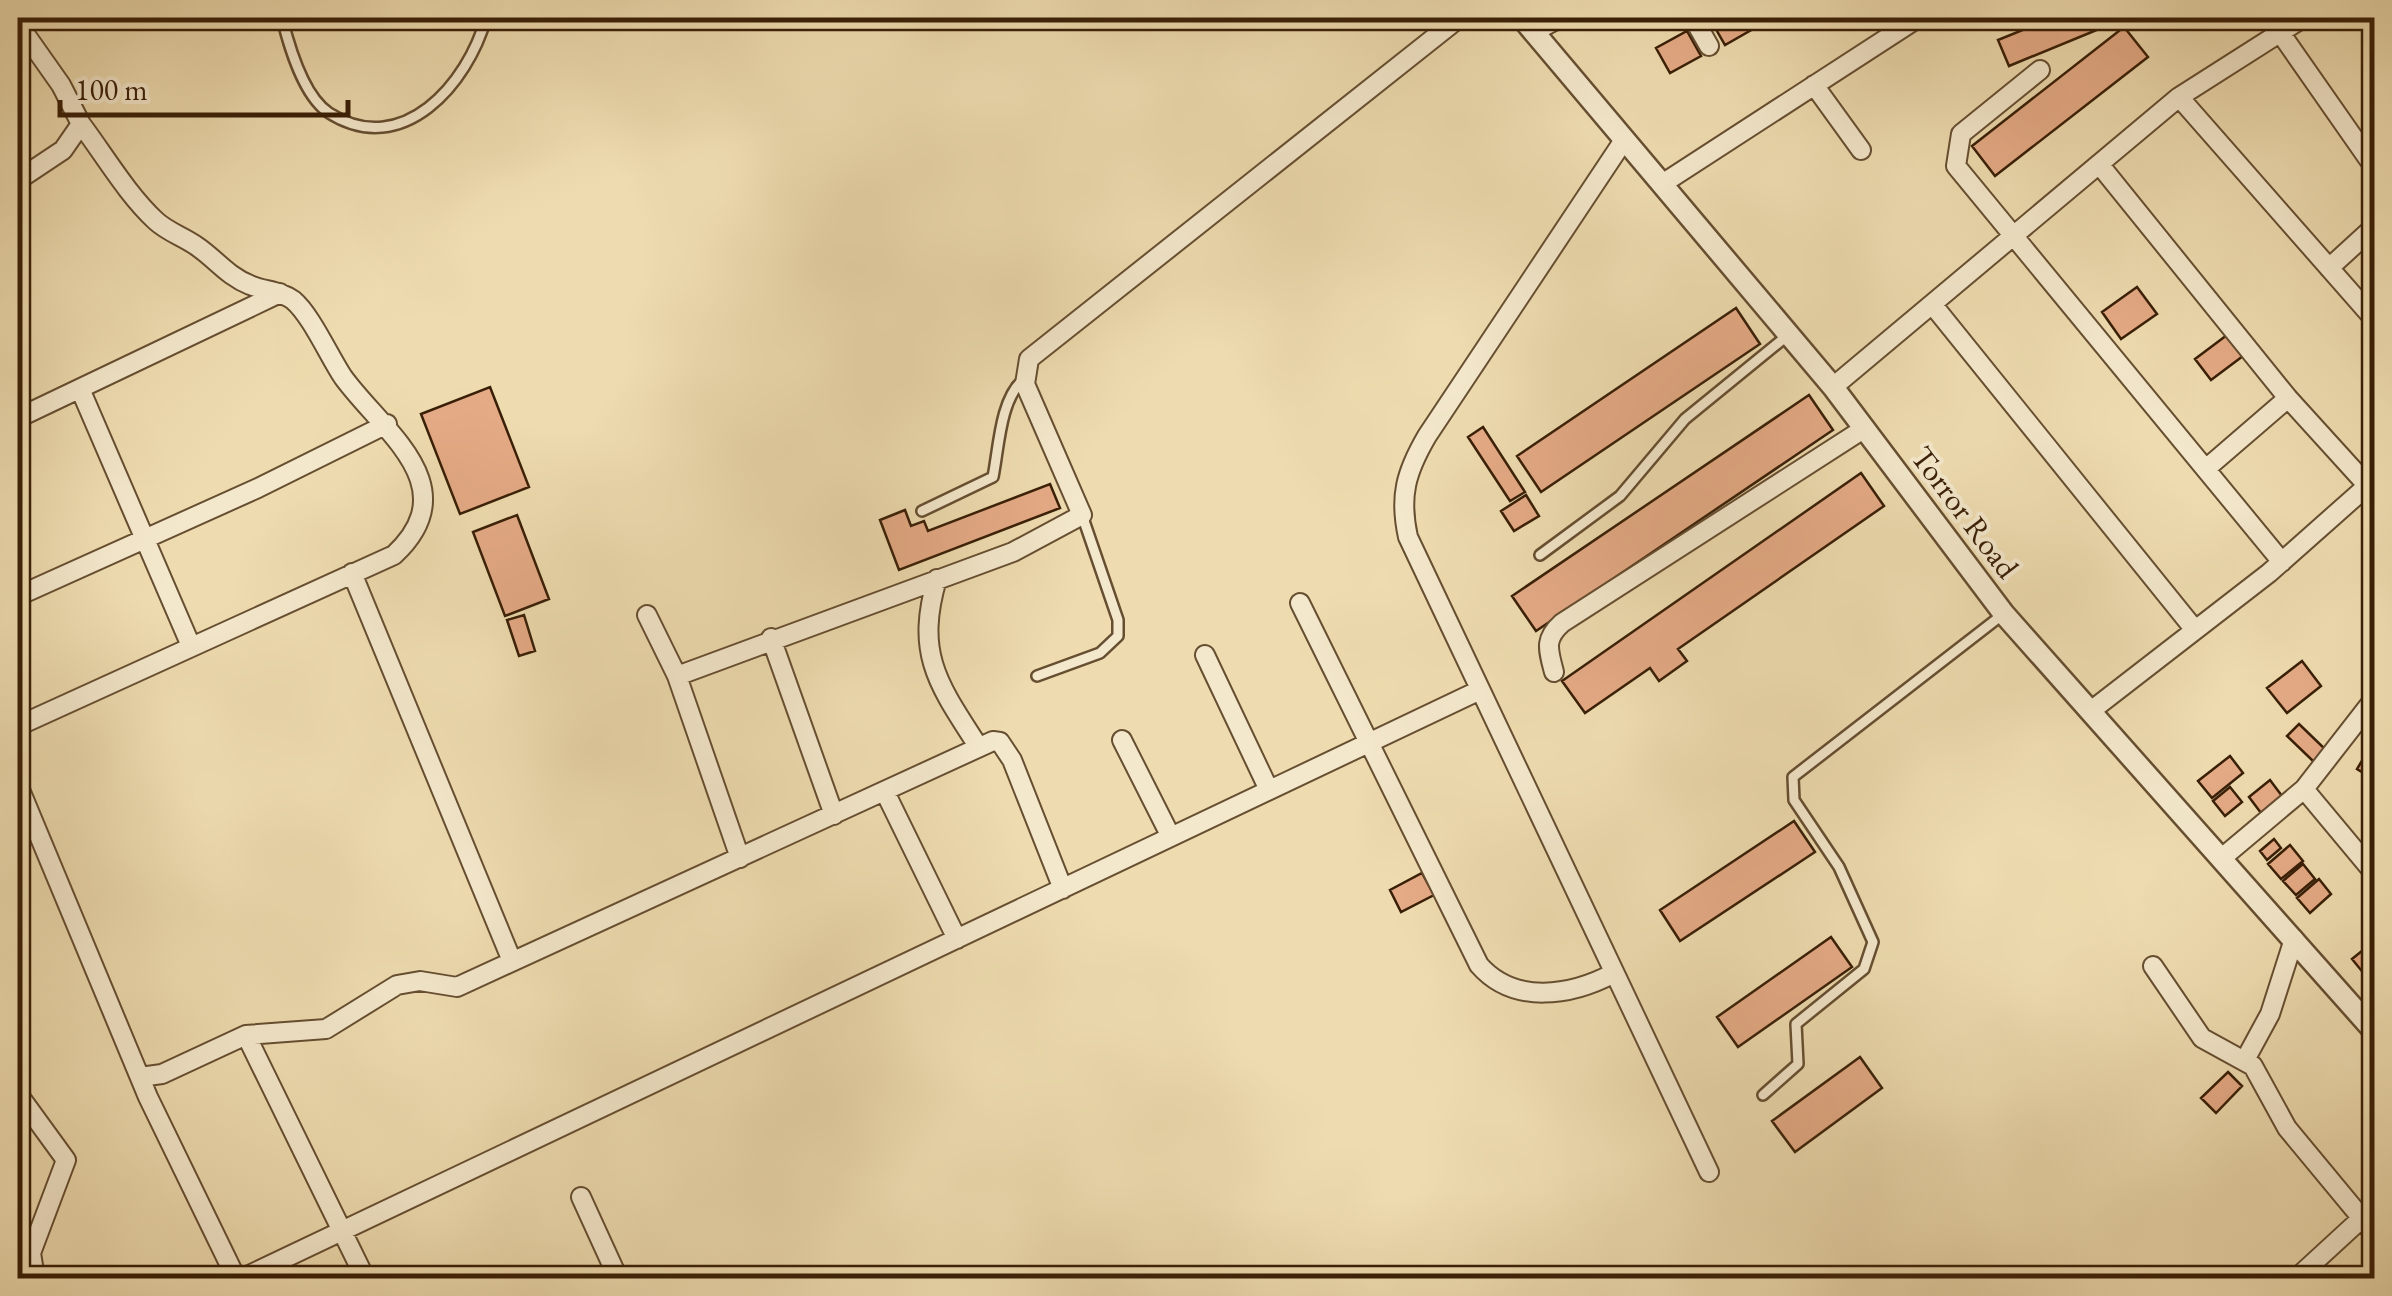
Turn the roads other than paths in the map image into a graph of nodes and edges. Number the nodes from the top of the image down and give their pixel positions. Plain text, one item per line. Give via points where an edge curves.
1 (282, 18) edge
2 (486, 18) edge
3 (1459, 18) edge
4 (1560, 18) edge
5 (1693, 18) edge
6 (1918, 18) edge
7 (2303, 18) edge
8 (18, 24) edge
9 (1528, 24) edge
10 (2275, 25) edge
11 (1710, 46) dead end
12 (2040, 70) dead end
13 (1814, 85) junction
14 (2179, 97) junction
15 (81, 124) junction
16 (1624, 140) junction
17 (1861, 150) dead end
18 (2099, 164) junction
19 (2374, 167) edge
20 (18, 180) edge
21 (1662, 184) junction
22 (2374, 227) edge
23 (2015, 234) junction
24 (2328, 268) junction
25 (280, 294) junction
26 (1932, 304) junction
27 (2374, 320) edge
28 (1789, 334) junction
29 (1024, 379) junction
30 (1833, 386) junction
31 (81, 391) junction
32 (2288, 398) junction
33 (18, 418) edge
34 (387, 424) junction
35 (1864, 428) junction
36 (2208, 467) junction
37 (2370, 482) edge
38 (922, 511) dead end
39 (1082, 514) junction
40 (145, 540) junction
41 (1540, 555) dead end
42 (2282, 562) junction
43 (352, 573) junction
44 (936, 579) junction
45 (18, 596) edge
46 (1300, 602) dead end
47 (647, 614) dead end
48 (2004, 614) junction
49 (2195, 630) junction
50 (771, 638) junction
51 (191, 646) junction
52 (1205, 655) dead end
53 (1554, 672) dead end
54 (677, 676) junction
55 (1037, 676) dead end
56 (1480, 690) junction
57 (2374, 699) edge
58 (2092, 710) junction
59 (18, 726) edge
60 (1122, 740) dead end
61 (1366, 744) junction
62 (978, 746) junction
63 (18, 785) edge
64 (2304, 789) junction
65 (1269, 790) junction
66 (885, 792) junction
67 (834, 815) junction
68 (1171, 837) junction
69 (2223, 856) junction
70 (740, 858) junction
71 (2374, 874) edge
72 (1062, 888) junction
73 (957, 939) junction
74 (2294, 939) junction
75 (512, 961) junction
76 (2153, 966) dead end
77 (1614, 973) junction
78 (2374, 1031) edge
79 (246, 1035) junction
80 (2245, 1060) junction
81 (140, 1076) junction
82 (18, 1094) edge
83 (1763, 1095) dead end
84 (1709, 1172) dead end
85 (581, 1197) dead end
86 (2370, 1220) edge
87 (342, 1231) junction
88 (2300, 1275) dead end
89 (34, 1278) edge
90 (240, 1278) edge
91 (364, 1278) edge
92 (618, 1278) edge

1 - 2 lane via 305,82 326,112 394,125 433,106 458,81
3 - 29 street via 1043,346 1029,359
4 - 9 street
5 - 11 street
6 - 13 street
7 - 10 street
8 - 15 street
9 - 16 street, Torror Road
10 - 14 street
10 - 19 street
12 - 23 street via 1961,134 1956,151 1964,178
13 - 17 street
13 - 21 street
14 - 18 street
14 - 24 street
15 - 20 street via 64,150
15 - 25 street via 152,218 227,274
16 - 21 street, Torror Road
16 - 56 street via 1428,436 1404,484 1408,538
18 - 23 street
18 - 32 street
21 - 28 street, Torror Road
22 - 24 street
23 - 26 street
23 - 36 street
24 - 27 street
25 - 31 street
25 - 34 street via 303,311 353,391
26 - 30 street
26 - 49 street
28 - 30 street, Torror Road
28 - 41 lane via 1685,419 1620,496
29 - 38 lane via 1005,415 992,476
29 - 39 street
30 - 35 street, Torror Road
31 - 33 street
31 - 40 street
32 - 36 street
32 - 37 street
34 - 40 street
34 - 43 street via 421,482 420,514 411,539 394,555
35 - 48 street, Torror Road
35 - 53 street via 1562,622 1547,646
36 - 42 street
37 - 42 street
39 - 44 street via 1013,552
39 - 55 lane via 1118,636 1100,654
40 - 45 street
40 - 51 street
42 - 49 street
43 - 51 street
43 - 75 street
44 - 50 street
44 - 62 street via 925,631 930,657
46 - 61 street
47 - 54 street
48 - 58 street, Torror Road
48 - 83 lane via 1793,777 1794,800 1838,867 1872,942 1864,969 1796,1024 1798,1064
49 - 58 street
50 - 54 street
50 - 67 street
51 - 59 street
52 - 65 street
54 - 70 street
56 - 61 street
56 - 77 street
57 - 64 street
58 - 69 street, Torror Road
60 - 68 street
61 - 65 street
61 - 77 street via 1480,965 1495,982 1562,994
62 - 66 street
62 - 72 street via 992,741 1006,748
63 - 81 street
64 - 69 street
64 - 71 street
65 - 68 street
66 - 67 street
66 - 73 street
67 - 70 street
68 - 72 street
69 - 74 street, Torror Road
70 - 75 street
72 - 73 street
73 - 87 street
74 - 78 street, Torror Road
74 - 80 street via 2270,1014
75 - 79 street via 457,987 397,984 326,1029
76 - 80 street via 2202,1038
77 - 84 street
79 - 81 street via 162,1074
79 - 87 street
80 - 86 street via 2288,1128
81 - 90 street
82 - 89 street via 66,1160 31,1252
85 - 92 street
86 - 88 street
87 - 90 street
87 - 91 street

